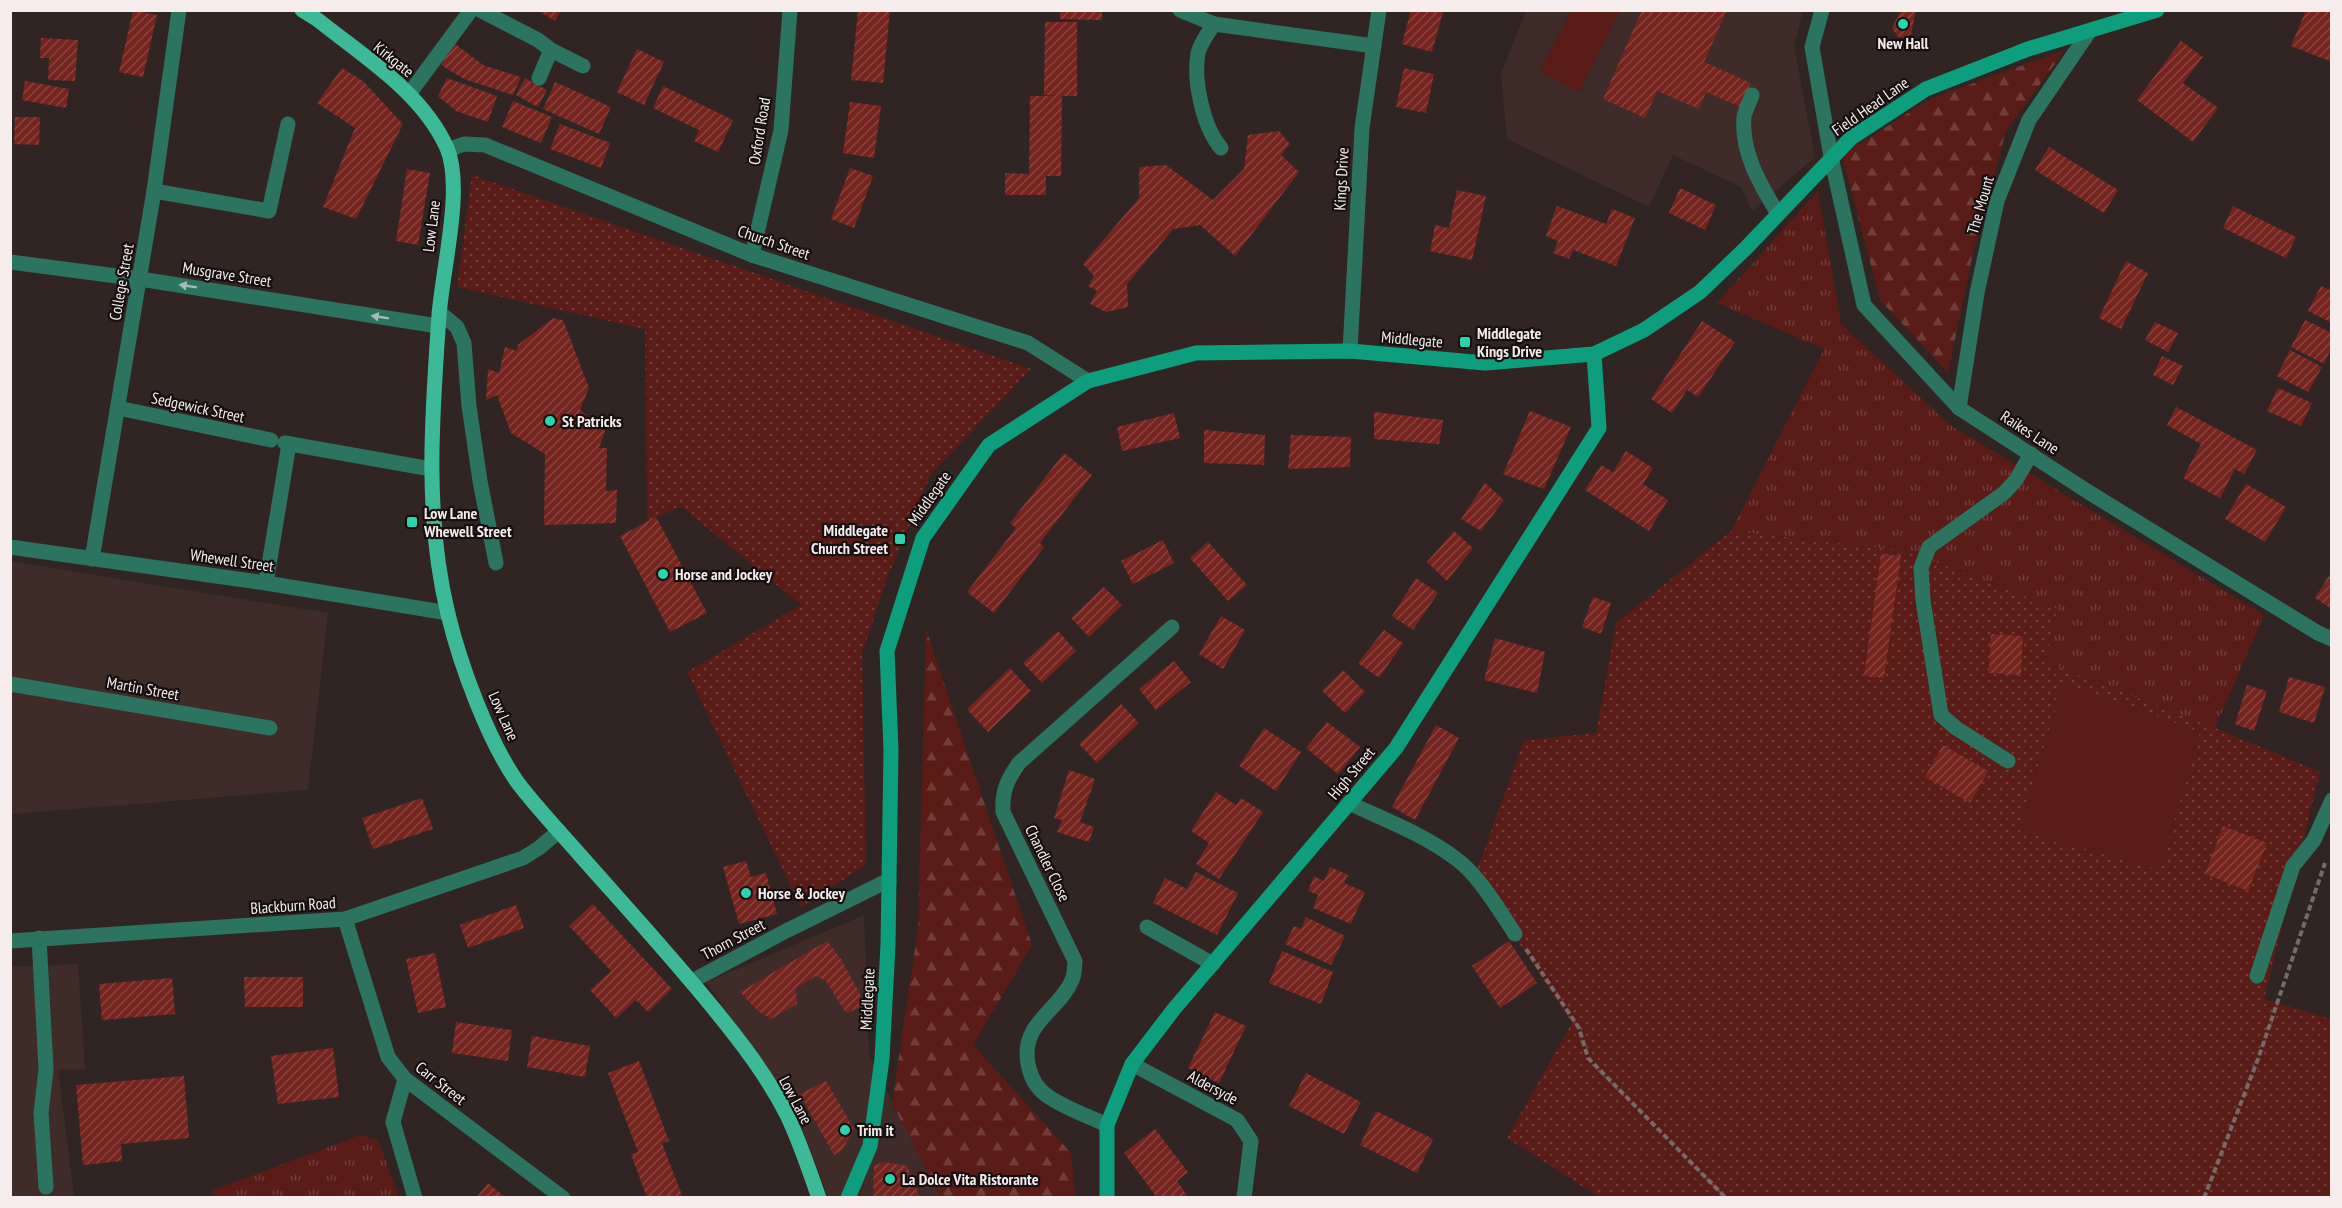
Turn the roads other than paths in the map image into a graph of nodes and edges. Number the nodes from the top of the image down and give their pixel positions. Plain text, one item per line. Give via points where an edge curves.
1 (179, 10) edge
2 (302, 10) edge
3 (471, 10) edge
4 (480, 10) edge
5 (790, 10) edge
6 (1180, 10) edge
7 (1379, 10) edge
8 (1822, 10) edge
9 (2157, 10) edge
10 (1214, 24) junction
11 (2089, 32) junction
12 (1374, 46) junction
13 (551, 50) junction
14 (584, 66) dead end
15 (539, 78) dead end
16 (409, 94) junction
17 (1752, 94) dead end
18 (288, 124) dead end
19 (1221, 148) dead end
20 (448, 150) junction
21 (1831, 157) junction
22 (154, 191) junction
23 (1778, 214) junction
24 (752, 255) junction
25 (10, 262) edge
26 (140, 279) junction
27 (439, 319) junction
28 (1350, 351) junction
29 (1594, 354) junction
30 (1088, 381) junction
31 (118, 408) junction
32 (1959, 408) junction
33 (282, 442) junction
34 (2031, 454) junction
35 (431, 469) junction
36 (10, 547) edge
37 (92, 558) junction
38 (496, 563) dead end
39 (266, 583) junction
40 (448, 613) junction
41 (1172, 627) dead end
42 (2331, 639) edge
43 (10, 684) edge
44 (270, 728) dead end
45 (2008, 761) dead end
46 (2331, 800) edge
47 (1349, 803) junction
48 (559, 831) junction
49 (889, 880) junction
50 (345, 920) junction
51 (1147, 927) dead end
52 (1515, 934) road end
53 (39, 939) junction
54 (10, 941) edge
55 (1213, 964) junction
56 (2257, 976) dead end
57 (692, 981) junction
58 (1132, 1064) junction
59 (405, 1079) junction
60 (1107, 1125) junction
61 (46, 1186) dead end
62 (415, 1197) edge
63 (562, 1197) edge
64 (819, 1197) edge
65 (848, 1197) edge
66 (1107, 1197) edge
67 (1244, 1197) edge

1 - 22 street, College Street
2 - 16 main road, Kirkgate
3 - 16 street
4 - 13 street
5 - 24 street, Oxford Road via 781,130
6 - 10 street
7 - 12 street, Kings Drive
8 - 21 street, Raikes Lane via 1812,47
9 - 11 main road, Field Head Lane
10 - 12 street
10 - 19 street via 1201,44 1198,68 1205,120
11 - 21 main road, Field Head Lane via 1926,88 1851,138
11 - 32 street, The Mount via 2029,120 1997,201 1977,293
12 - 28 street, Kings Drive via 1362,128
13 - 14 street
13 - 15 street
16 - 20 main road, Kirkgate
17 - 23 street via 1744,115 1745,138 1751,163
18 - 22 street via 269,211
20 - 24 street, Church Street via 464,144 485,145
20 - 27 main road, Low Lane via 454,193
21 - 23 main road, Field Head Lane
21 - 32 street, Raikes Lane via 1864,306
22 - 26 street, College Street
23 - 29 main road, Field Head Lane via 1700,292 1644,330
24 - 30 street, Church Street via 1028,343
25 - 26 street, Musgrave Street
27 -> 26 street, Musgrave Street
26 - 31 street, College Street
27 - 35 main road, Low Lane
27 - 38 street via 458,327 464,344 478,471
28 - 29 main road, Middlegate via 1485,363
28 - 30 main road, Middlegate via 1196,353
29 - 47 main road, High Street via 1599,428 1396,748
30 - 49 main road, Middlegate via 989,445 923,538 887,651 891,750
31 - 33 street, Sedgewick Street
31 - 37 street, College Street
32 - 34 street, Raikes Lane
33 - 35 street, Sedgewick Street
33 - 39 street
34 - 42 street, Raikes Lane
34 - 45 street via 2004,493 1929,547 1921,568 1941,715
35 - 40 main road, Low Lane via 436,545
36 - 37 street, Whewell Street
37 - 39 street, Whewell Street
39 - 40 street, Whewell Street
40 - 48 main road, Low Lane via 465,668 503,758
41 - 60 street, Chandler Close via 1019,763 1002,795 1003,812 1075,961 1073,979 1033,1031 1026,1059 1046,1096
43 - 44 street, Martin Street
46 - 56 street via 2314,840 2293,866
47 - 52 street via 1429,840 1456,859
47 - 55 main road, High Street
48 - 50 street, Blackburn Road via 524,858
48 - 57 main road, Low Lane
49 - 57 street, Thorn Street
49 - 65 main road, Middlegate via 882,1059 870,1146
50 - 53 street, Blackburn Road
50 - 59 street, Carr Street via 388,1057
51 - 55 street
53 - 54 street, Blackburn Road
53 - 61 street via 46,1069 41,1113
55 - 58 main road, High Street
57 - 64 main road, Low Lane via 743,1044 786,1114
58 - 60 main road, High Street
58 - 67 street, Aldersyde via 1237,1120 1251,1141
59 - 62 street via 393,1122
59 - 63 street, Carr Street
60 - 66 main road, High Street

